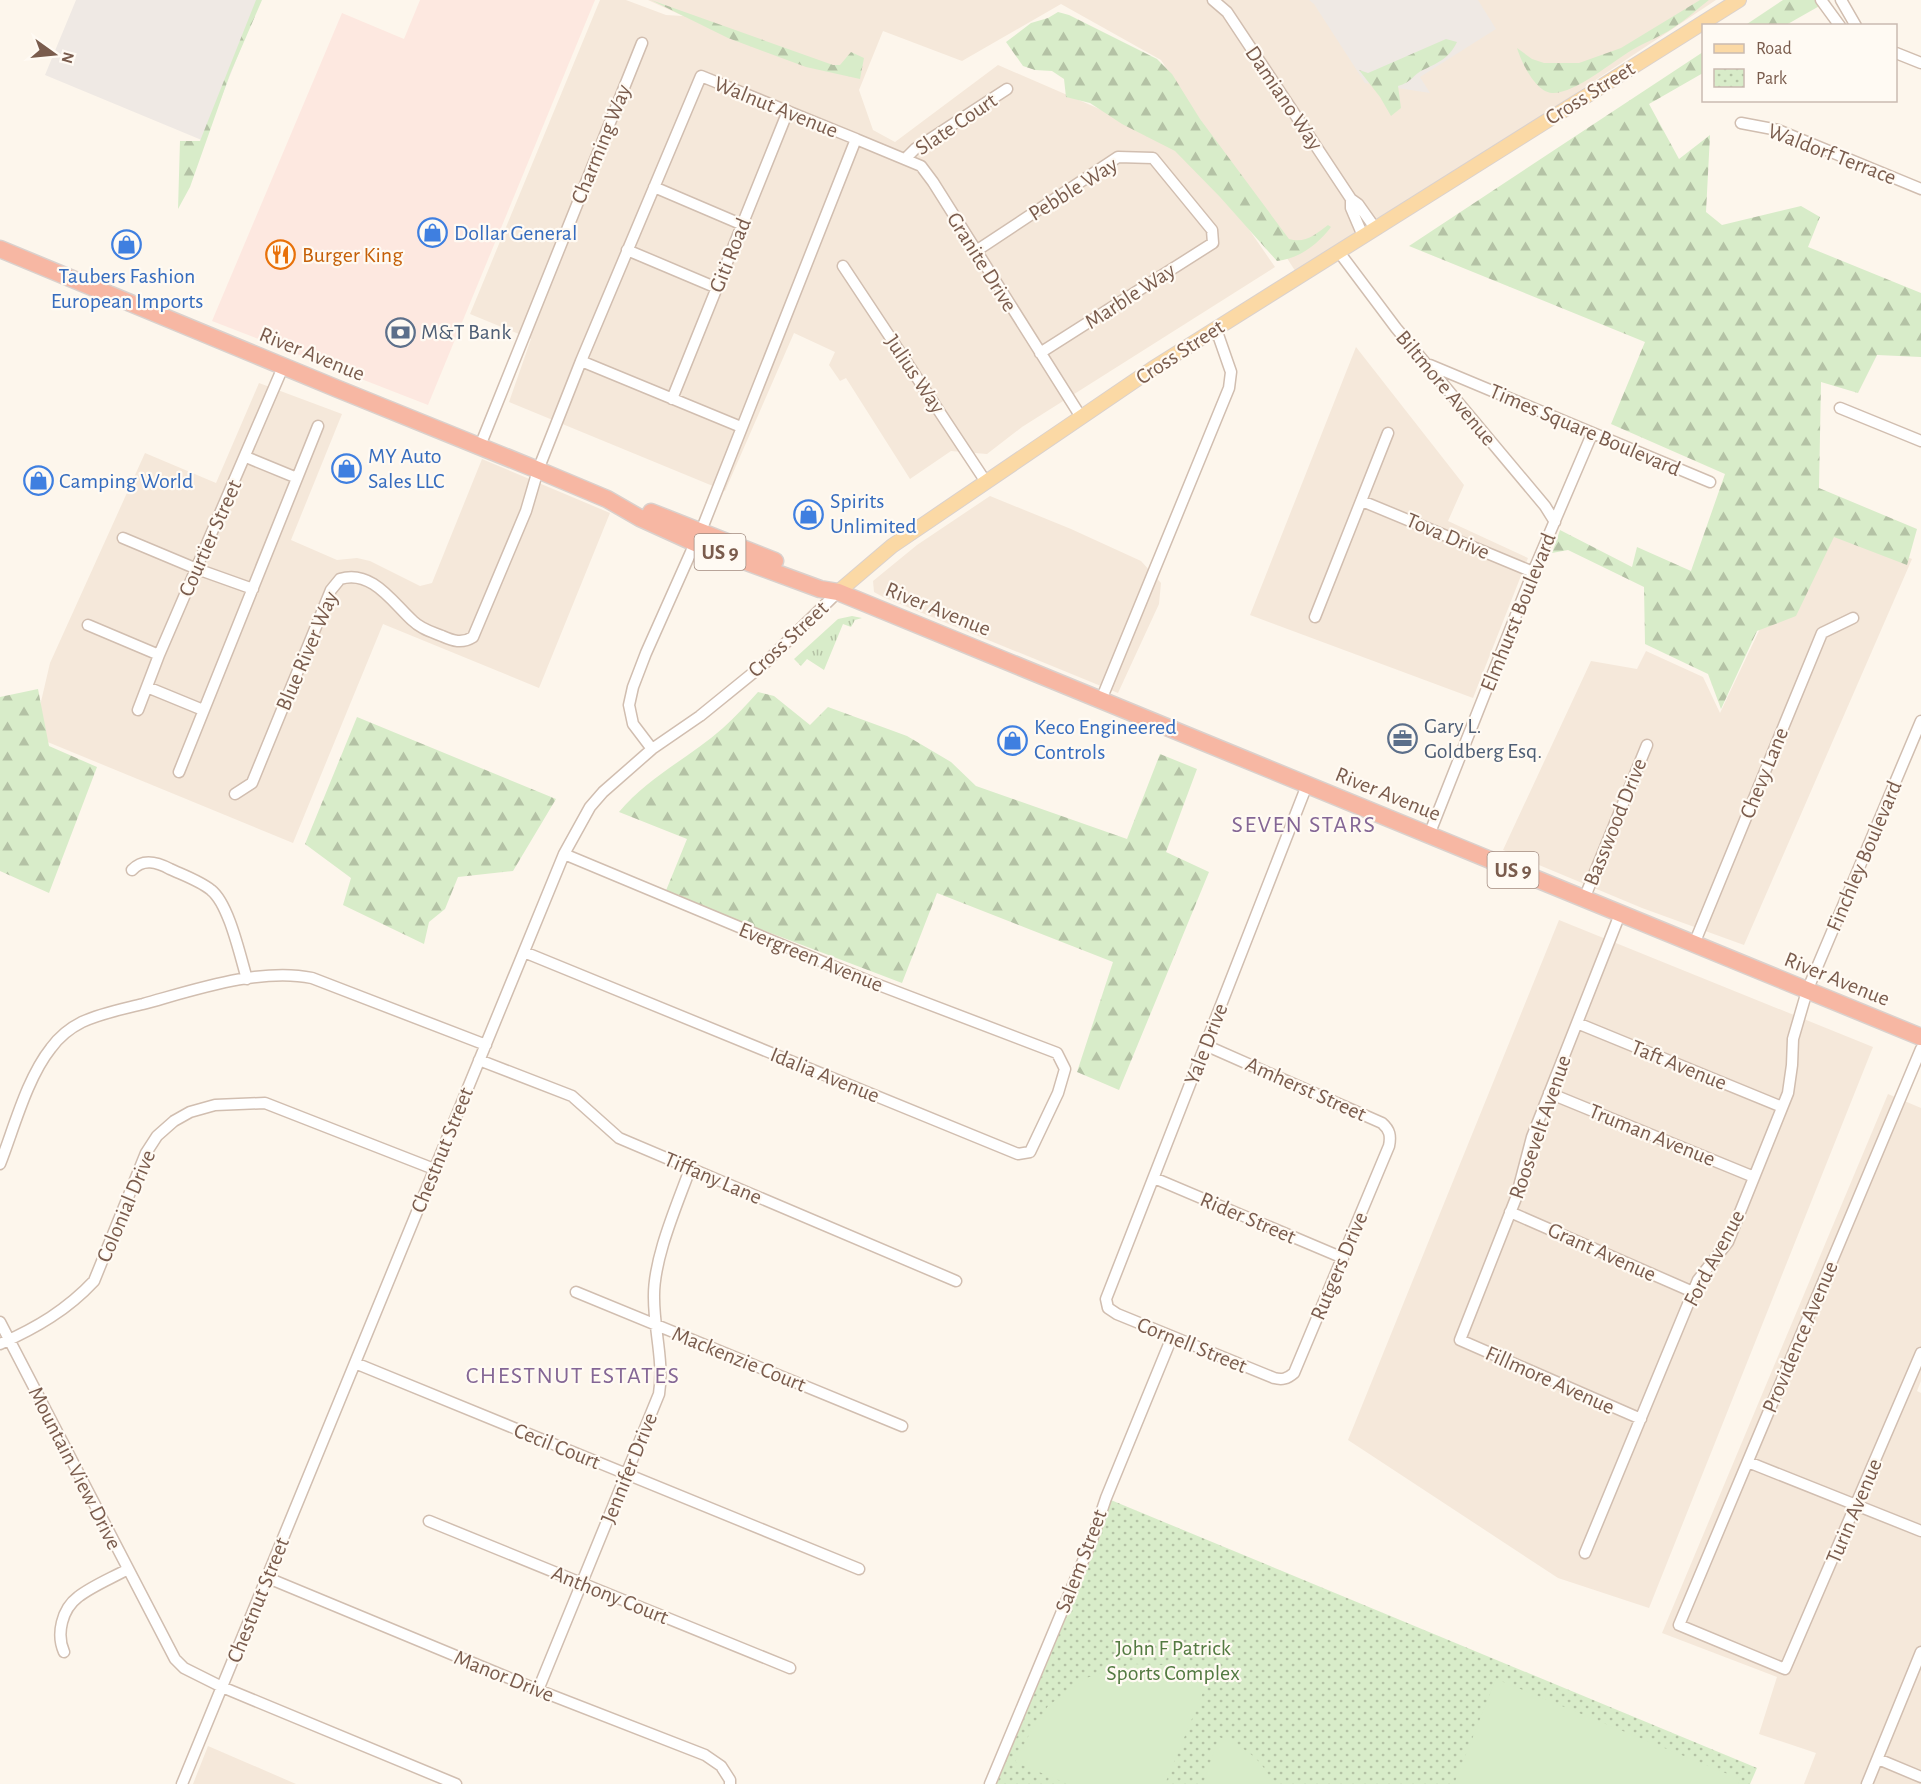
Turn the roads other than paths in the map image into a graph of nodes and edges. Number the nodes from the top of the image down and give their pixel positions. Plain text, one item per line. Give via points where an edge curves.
1 (1213, 0) edge
2 (1740, 0) edge
3 (1821, 0) edge
4 (1841, 0) edge
5 (1839, 24) edge
6 (1855, 24) edge
7 (642, 43) dead end
8 (1897, 52) edge
9 (1921, 63) edge
10 (1007, 89) dead end
11 (788, 111) junction
12 (1741, 123) dead end
13 (856, 139) junction
14 (905, 159) junction
15 (654, 187) junction
16 (1921, 189) edge
17 (743, 225) junction
18 (1369, 232) junction
19 (1213, 235) joint
20 (0, 249) edge
21 (627, 250) junction
22 (976, 251) junction
23 (1339, 252) junction
24 (843, 266) dead end
25 (717, 288) junction
26 (1216, 329) junction
27 (1040, 353) junction
28 (581, 361) junction
29 (1426, 363) junction
30 (283, 367) junction
31 (672, 399) junction
32 (1840, 408) dead end
33 (1081, 417) junction
34 (318, 426) dead end
35 (741, 427) junction
36 (1388, 433) dead end
37 (1592, 434) junction
38 (1921, 441) edge
39 (480, 446) junction
40 (246, 457) junction
41 (538, 470) junction
42 (297, 478) junction
43 (986, 482) junction
44 (1710, 482) dead end
45 (1362, 501) junction
46 (1555, 522) junction
47 (698, 537) junction
48 (123, 538) dead end
49 (197, 569) junction
50 (1533, 572) junction
51 (253, 589) junction
52 (838, 592) junction
53 (1315, 617) dead end
54 (1853, 618) dead end
55 (88, 626) dead end
56 (159, 655) junction
57 (147, 687) junction
58 (1101, 700) junction
59 (138, 710) dead end
60 (203, 710) junction
61 (1921, 721) edge
62 (1647, 745) dead end
63 (652, 749) junction
64 (179, 772) dead end
65 (1307, 785) junction
66 (235, 794) dead end
67 (1428, 835) junction
68 (564, 854) junction
69 (132, 870) dead end
70 (1584, 899) junction
71 (1620, 914) junction
72 (1694, 944) junction
73 (524, 952) junction
74 (247, 979) junction
75 (1807, 991) junction
76 (1577, 1023) junction
77 (1921, 1037) edge
78 (486, 1045) junction
79 (1205, 1045) junction
80 (1921, 1049) edge
81 (1059, 1057) joint
82 (479, 1060) junction
83 (1549, 1093) junction
84 (1782, 1107) junction
85 (1389, 1146) joint
86 (0, 1164) edge
87 (434, 1169) junction
88 (690, 1169) junction
89 (1754, 1177) junction
90 (1154, 1178) junction
91 (1510, 1212) junction
92 (1343, 1258) junction
93 (956, 1281) dead end
94 (576, 1292) dead end
95 (1693, 1292) junction
96 (1107, 1303) joint
97 (0, 1322) edge
98 (657, 1326) junction
99 (1172, 1337) junction
100 (1460, 1340) joint
101 (4, 1342) edge
102 (1921, 1353) edge
103 (355, 1362) junction
104 (1283, 1379) joint
105 (1641, 1419) junction
106 (902, 1426) dead end
107 (1748, 1462) junction
108 (626, 1474) junction
109 (1857, 1506) junction
110 (429, 1521) dead end
111 (1921, 1531) edge
112 (1585, 1552) dead end
113 (128, 1569) junction
114 (859, 1569) dead end
115 (268, 1578) junction
116 (582, 1583) junction
117 (64, 1652) dead end
118 (1921, 1652) edge
119 (790, 1668) dead end
120 (1785, 1669) joint
121 (222, 1687) junction
122 (538, 1690) junction
123 (1878, 1759) junction
124 (1921, 1777) edge
125 (182, 1784) edge
126 (456, 1784) edge
127 (730, 1784) edge
128 (990, 1784) edge
129 (1867, 1784) edge

1 - 18 street, Damiano Way via 1227,12 1358,204
2 - 18 main road, Cross Street
3 - 5 street
4 - 6 street
7 - 39 street, Charming Way
8 - 9 street
10 - 14 street, Slate Court
11 - 13 street, Walnut Avenue
11 - 15 street, Walnut Avenue via 701,76
11 - 17 street, Giti Road
12 - 16 street, Waldorf Terrace via 1778,130
13 - 14 street, Granite Drive
13 - 35 street, Walnut Avenue
14 - 22 street, Granite Drive via 921,166
15 - 17 street
15 - 21 street, Walnut Avenue
17 - 25 street, Giti Road
18 - 23 main road, Cross Street
19 - 22 street, Pebble Way via 1153,158 1118,157
19 - 27 street, Marble Way via 1213,243
20 - 30 highway, River Avenue / US 9
21 - 25 street
21 - 28 street, Walnut Avenue
22 - 27 street, Granite Drive
23 - 26 main road, Cross Street
23 - 29 street, Biltmore Avenue
24 - 43 street, Julius Way
25 - 31 street, Giti Road
26 - 33 main road, Cross Street
26 - 58 street via 1231,372 1229,388
27 - 33 street, Granite Drive
28 - 31 street
28 - 41 street, Walnut Avenue
29 - 37 street, Times Square Boulevard
29 - 46 street, Biltmore Avenue
30 - 39 highway, River Avenue / US 9
30 - 40 street, Courtier Street
31 - 35 street
32 - 38 street
33 - 43 main road, Cross Street
34 - 42 street
35 - 47 street, Walnut Avenue
36 - 45 street
37 - 44 street, Times Square Boulevard
37 - 46 street, Elmhurst Boulevard
39 - 41 highway, River Avenue / US 9
40 - 42 street
40 - 49 street, Courtier Street
41 - 47 highway, River Avenue / US 9 via 644,510
41 - 66 street, Blue River Way via 526,511 477,630 467,640 452,640 425,629 378,587 353,576 335,583 252,783
42 - 51 street
43 - 52 main road, Cross Street via 892,546
45 - 50 street, Tova Drive
45 - 53 street
46 - 50 street, Elmhurst Boulevard
47 - 52 highway, River Avenue / US 9 via 824,582
47 - 63 street via 646,653 629,705 633,724
48 - 49 street
49 - 51 street
49 - 56 street, Courtier Street
50 - 67 street, Elmhurst Boulevard
51 - 60 street
52 - 58 highway, River Avenue / US 9
52 - 63 street, Cross Street via 764,664
54 - 72 street, Chevy Lane via 1822,633
55 - 56 street
56 - 57 street, Courtier Street
57 - 59 street, Courtier Street
57 - 60 street
58 - 65 highway, River Avenue / US 9
60 - 64 street
61 - 75 street, Finchley Boulevard
62 - 70 street, Basswood Drive
63 - 68 street, Chestnut Street via 590,807
65 - 67 highway, River Avenue / US 9
65 - 79 street, Yale Drive
67 - 70 highway, River Avenue / US 9
68 - 73 street, Chestnut Street
68 - 81 street, Evergreen Avenue
69 - 74 street via 137,864 160,863 212,890 226,911
70 - 71 highway, River Avenue / US 9
71 - 72 highway, River Avenue / US 9
71 - 76 street, Roosevelt Avenue
72 - 75 highway, River Avenue / US 9
73 - 78 street, Chestnut Street
73 - 81 street, Idalia Avenue via 1018,1154 1030,1152 1058,1093 1065,1069
74 - 78 street via 279,974 312,978
74 - 86 street via 108,1013 62,1035 36,1069
75 - 77 highway, River Avenue / US 9
75 - 84 street, Ford Avenue via 1792,1039 1789,1083
76 - 83 street, Roosevelt Avenue
76 - 84 street, Taft Avenue
78 - 82 street, Chestnut Street
79 - 85 street, Amherst Street via 1382,1123 1391,1137
79 - 90 street, Yale Drive
80 - 107 street, Providence Avenue
82 - 87 street, Chestnut Street
82 - 88 street, Tiffany Lane via 572,1096 619,1138
83 - 89 street, Truman Avenue
83 - 91 street, Roosevelt Avenue
84 - 89 street, Ford Avenue
85 - 92 street, Rutgers Drive
87 - 101 street, Colonial Drive via 265,1102 215,1105 190,1112 157,1136 146,1153 94,1281 60,1313
87 - 103 street, Chestnut Street
88 - 93 street, Tiffany Lane
88 - 98 street, Jennifer Drive via 659,1262 654,1297
89 - 95 street, Ford Avenue via 1728,1242
90 - 92 street, Rider Street
90 - 96 street, Yale Drive
91 - 95 street, Grant Avenue
91 - 100 street, Roosevelt Avenue
92 - 104 street, Rutgers Drive via 1294,1373
94 - 98 street, Mackenzie Court
95 - 105 street, Ford Avenue
96 - 99 street, Cornell Street via 1117,1314
97 - 101 street, Mountain View Drive
98 - 106 street, Mackenzie Court
98 - 108 street, Jennifer Drive via 662,1373 659,1394
99 - 104 street, Cornell Street
99 - 128 street, Salem Street
100 - 105 street, Fillmore Avenue
101 - 113 street, Mountain View Drive
102 - 109 street, Turin Avenue
103 - 108 street, Cecil Court
103 - 115 street, Chestnut Street
105 - 112 street, Ford Avenue
107 - 109 street
107 - 120 street, Providence Avenue via 1679,1625
108 - 114 street, Cecil Court
108 - 116 street, Jennifer Drive
109 - 111 street
109 - 120 street, Turin Avenue
110 - 116 street, Anthony Court
113 - 117 street via 70,1605 59,1641
113 - 121 street, Mountain View Drive via 175,1659 184,1668
115 - 121 street, Chestnut Street
115 - 122 street, Manor Drive
116 - 119 street, Anthony Court
116 - 122 street, Jennifer Drive
118 - 123 street
121 - 125 street, Chestnut Street
121 - 126 street
122 - 127 street, Manor Drive via 705,1755 721,1766
123 - 124 street
123 - 129 street

